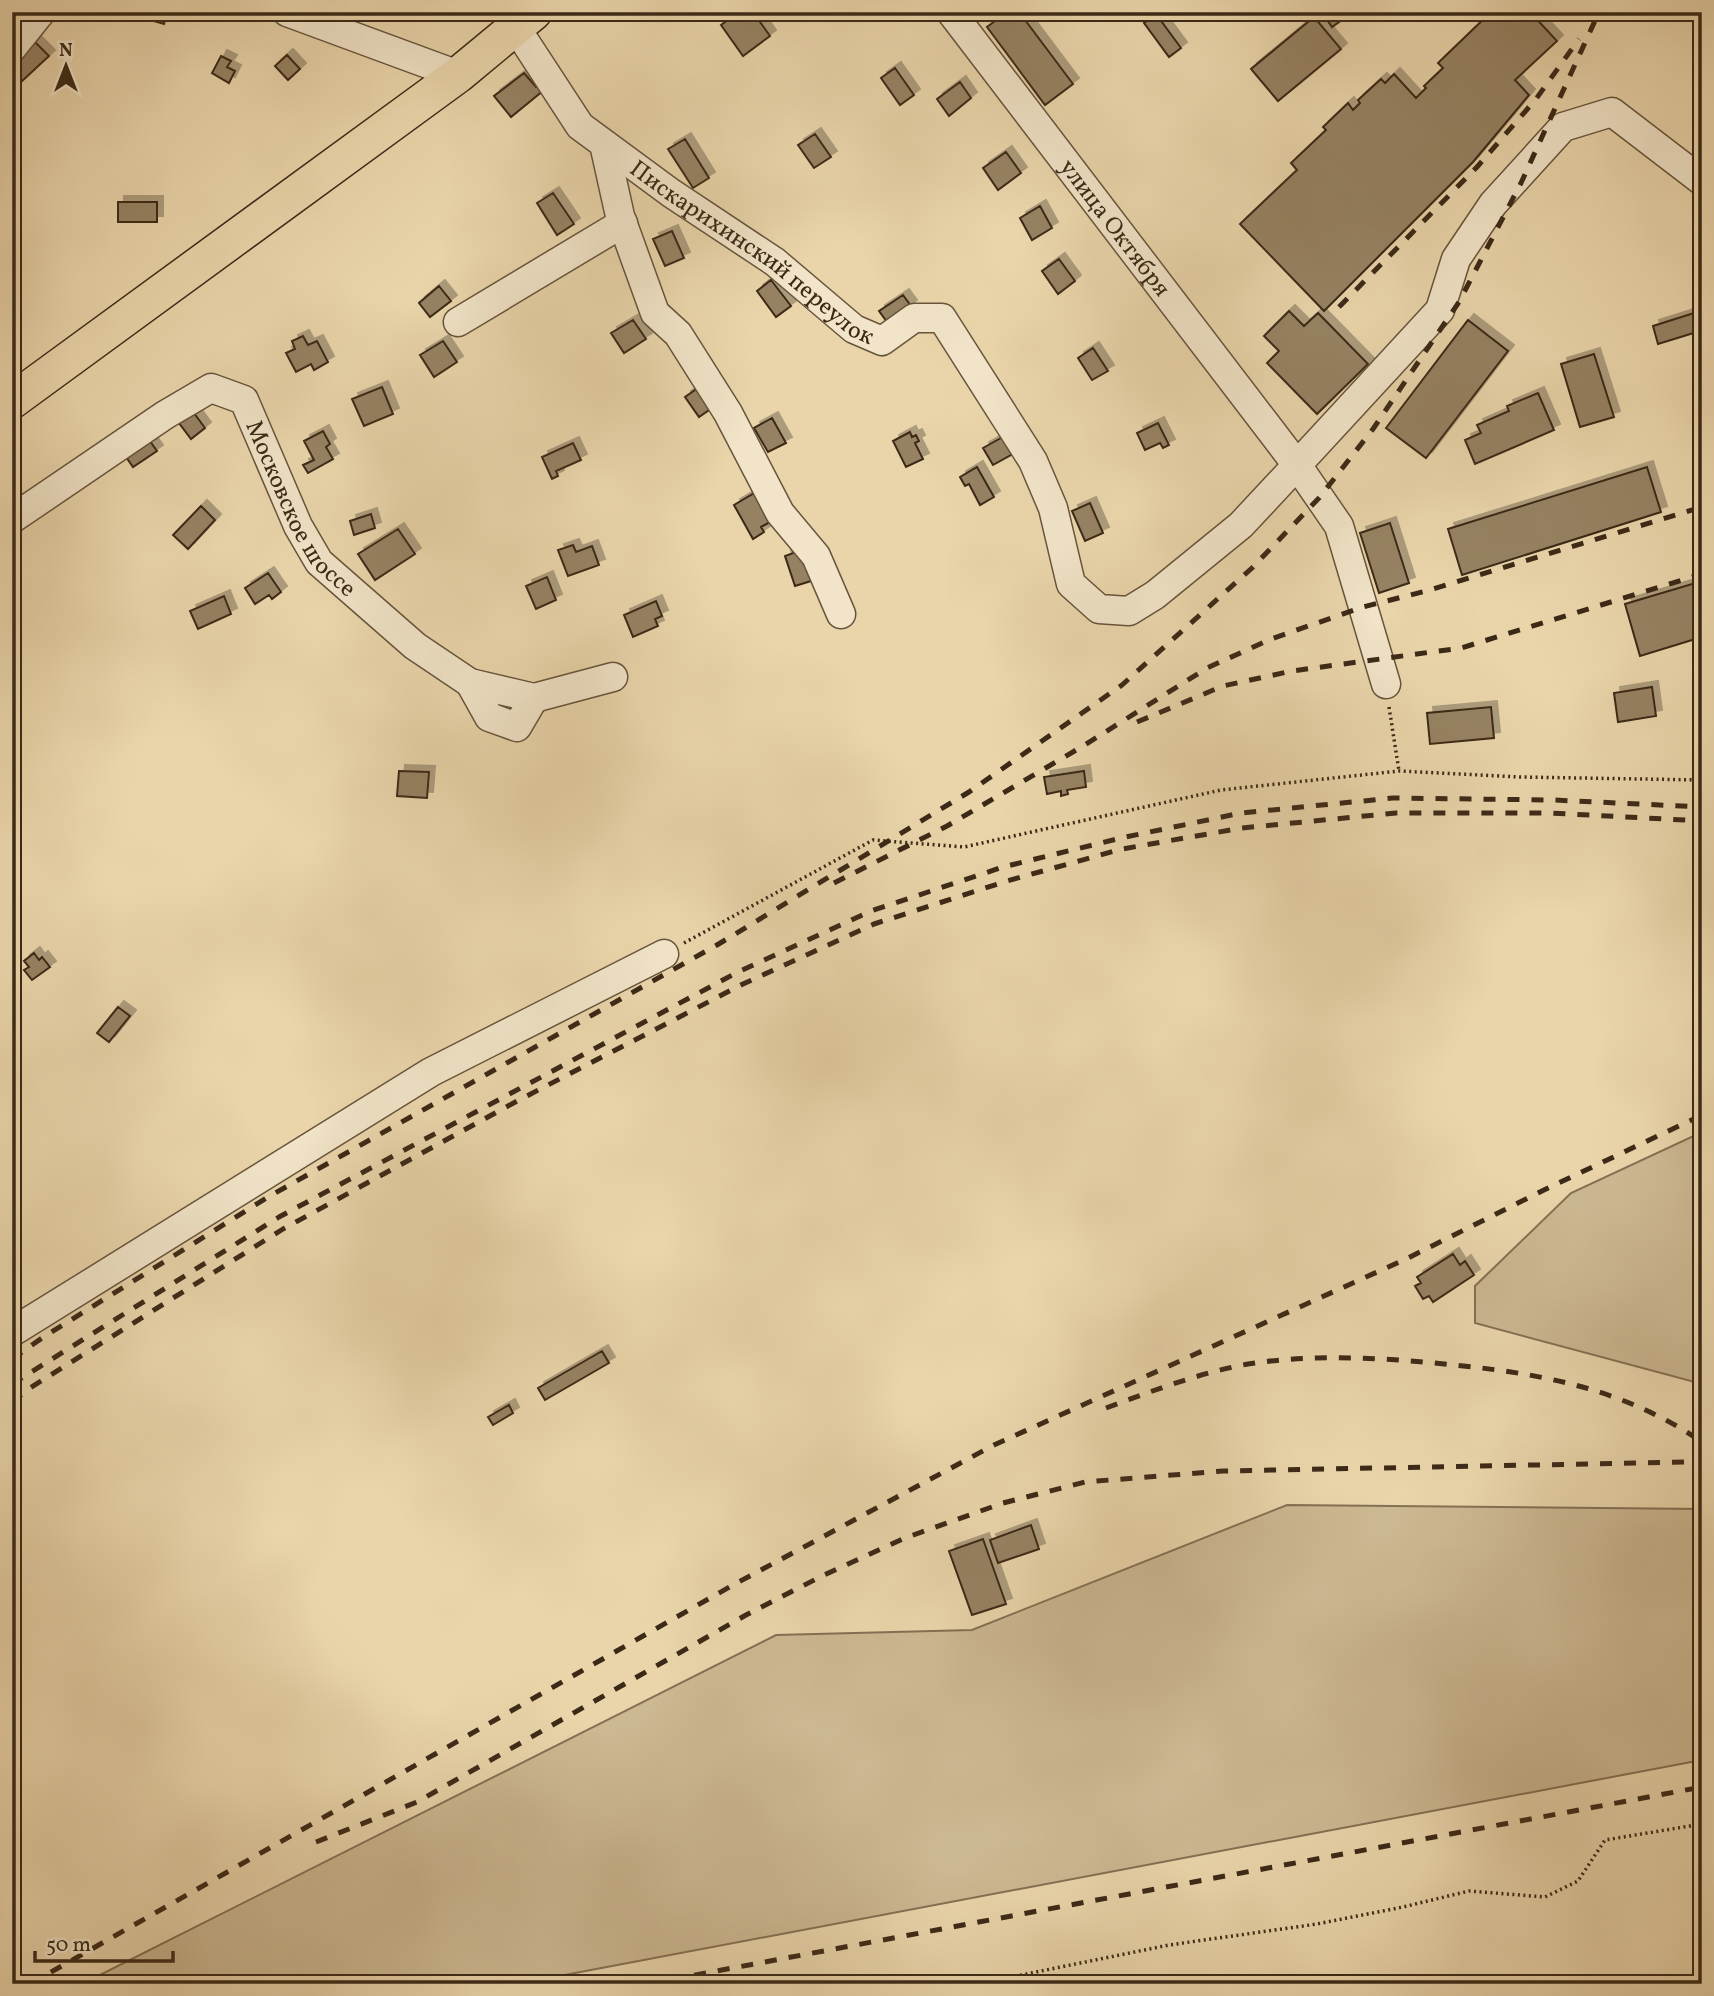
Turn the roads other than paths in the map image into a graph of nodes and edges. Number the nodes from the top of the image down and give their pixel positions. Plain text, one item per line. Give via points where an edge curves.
1 (41, 12) edge
2 (288, 12) edge
3 (950, 12) edge
4 (525, 20) edge
5 (12, 48) edge
6 (458, 75) junction
7 (604, 144) junction
8 (1702, 181) edge
9 (623, 223) junction
10 (458, 322) dead end
11 (12, 401) edge
12 (1289, 455) junction
13 (12, 519) edge
14 (841, 614) dead end
15 (614, 677) dead end
16 (1386, 684) road end
17 (664, 954) road end
18 (12, 1332) edge

1 - 5 street
2 - 6 street
3 - 12 street, улица Октября
4 - 6 main road
4 - 7 street, Пискарихинский переулок via 580,126
6 - 11 main road
7 - 9 street, Пискарихинский переулок
7 - 12 street, Пискарихинский переулок via 775,262 855,329 882,341 914,318 942,318 1033,461 1053,508 1071,584 1099,610 1129,611 1241,525
8 - 12 street via 1612,112 1563,127 1493,204 1456,259 1440,310
9 - 10 street
9 - 14 street, Пискарихинский переулок via 654,313 678,334 728,413 779,513 816,556
12 - 16 street, улица Октября via 1339,526
13 - 15 street, Московское шоссе via 211,388 244,400 298,526 319,562 415,646 470,683 534,698
17 - 18 street via 431,1072

